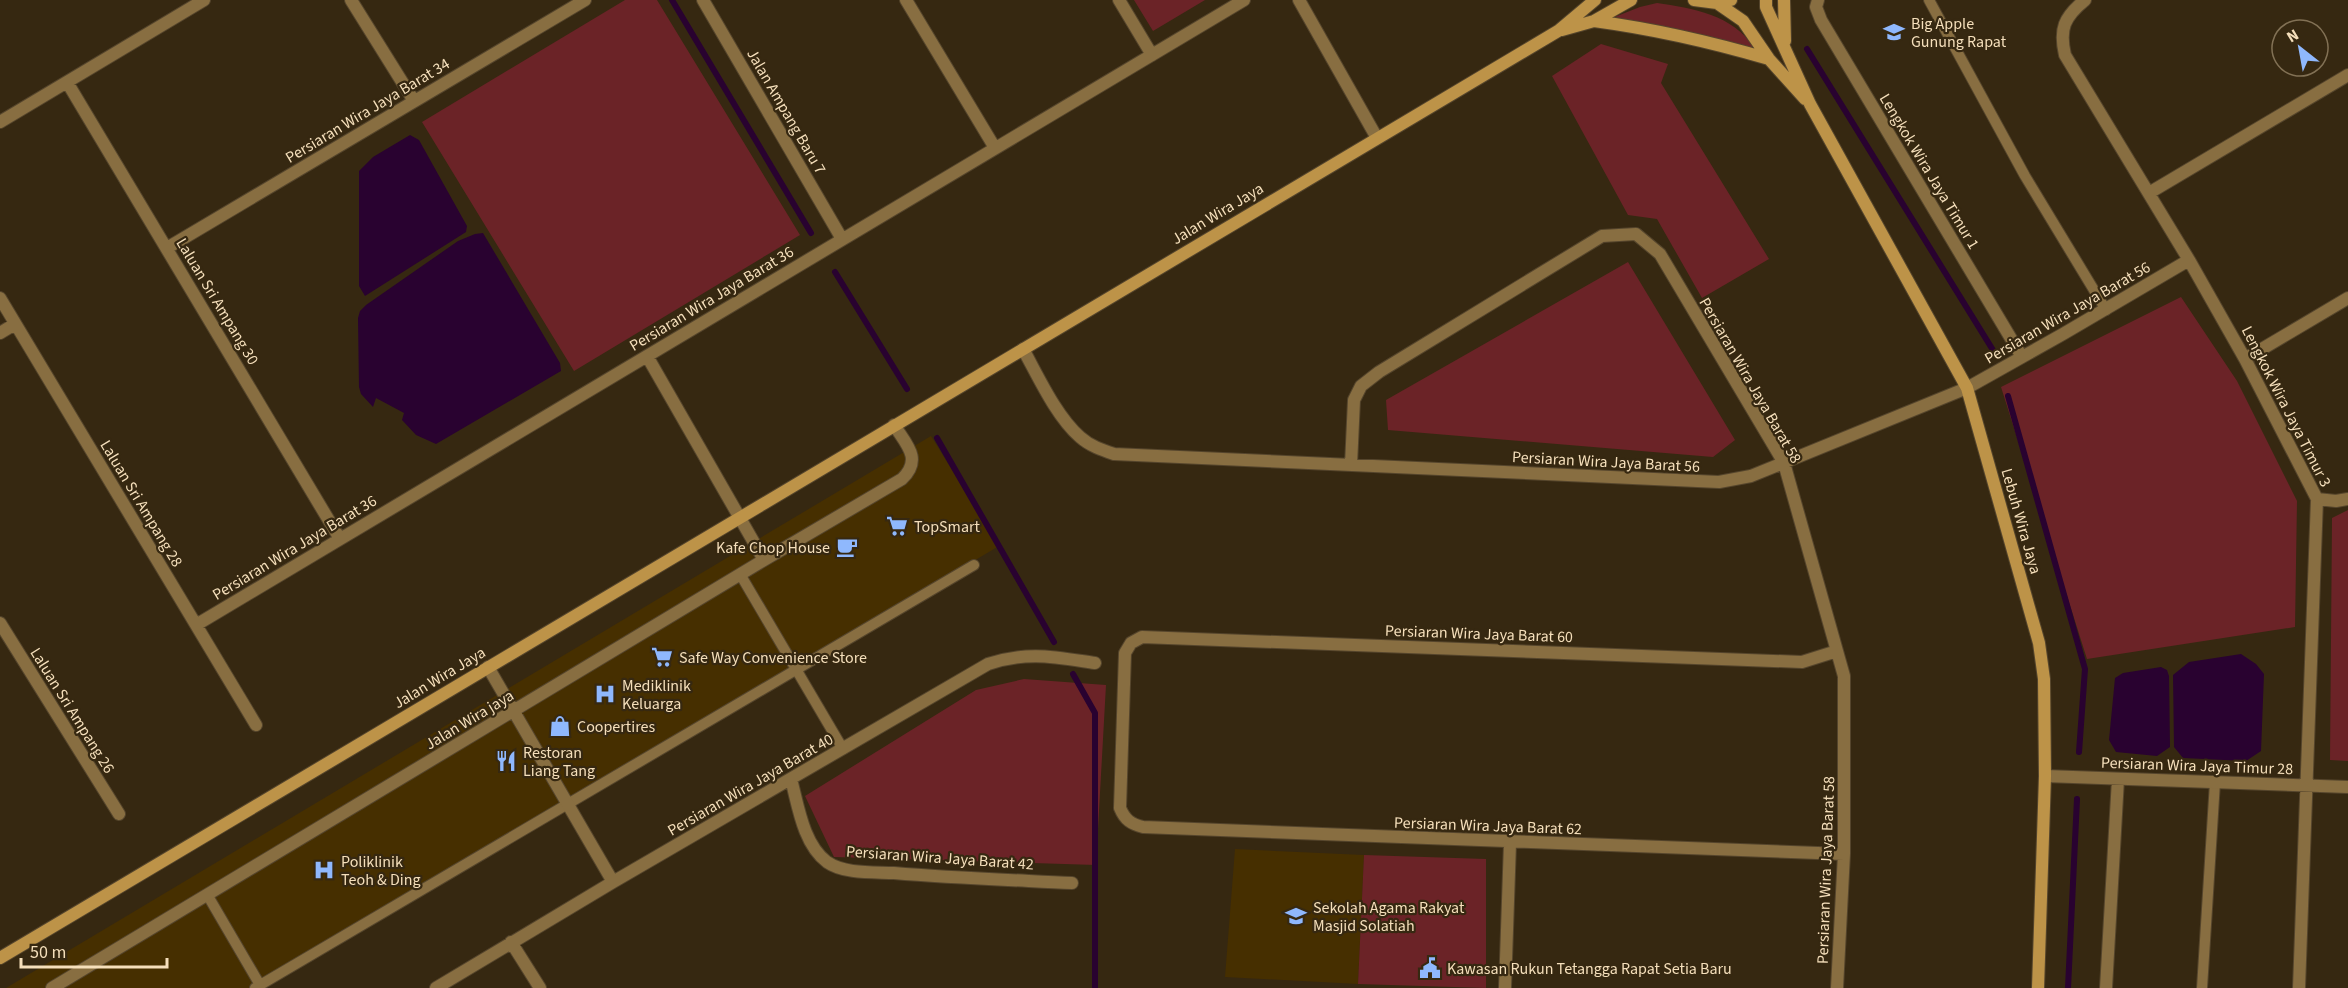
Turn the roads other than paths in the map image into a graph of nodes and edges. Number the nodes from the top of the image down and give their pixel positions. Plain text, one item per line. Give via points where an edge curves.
1 (204, 0) edge
2 (351, 0) edge
3 (585, 0) edge
4 (704, 0) edge
5 (906, 0) edge
6 (1119, 0) edge
7 (1244, 0) edge
8 (1299, 0) edge
9 (1631, 0) edge
10 (1694, 0) edge
11 (1731, 0) edge
12 (1766, 0) edge
13 (1784, 0) edge
14 (1818, 0) edge
15 (1929, 0) edge
16 (2085, 0) edge
17 (1590, 2) edge
18 (1718, 3) junction
19 (1594, 21) junction
20 (1558, 31) junction
21 (1785, 46) junction
22 (1152, 55) junction
23 (1769, 59) junction
24 (2348, 75) edge
25 (67, 82) junction
26 (414, 101) junction
27 (1810, 104) junction
28 (0, 122) edge
29 (1377, 138) junction
30 (995, 148) junction
31 (2149, 193) junction
32 (842, 239) junction
33 (167, 248) junction
34 (2189, 260) junction
35 (0, 298) edge
36 (2348, 298) edge
37 (2106, 310) junction
38 (15, 324) junction
39 (0, 333) edge
40 (1023, 349) junction
41 (647, 356) junction
42 (2022, 357) junction
43 (2246, 359) junction
44 (1967, 388) junction
45 (894, 425) junction
46 (1784, 463) junction
47 (1352, 465) junction
48 (2317, 499) junction
49 (2348, 499) edge
50 (739, 517) junction
51 (340, 539) junction
52 (764, 560) junction
53 (974, 565) dead end
54 (740, 574) junction
55 (0, 623) edge
56 (196, 625) junction
57 (1837, 651) junction
58 (1095, 663) dead end
59 (488, 667) junction
60 (796, 669) junction
61 (513, 712) junction
62 (256, 725) dead end
63 (843, 749) junction
64 (2045, 776) junction
65 (790, 779) junction
66 (2118, 779) junction
67 (2215, 782) junction
68 (2308, 784) junction
69 (2348, 787) edge
70 (567, 804) junction
71 (119, 814) dead end
72 (1131, 824) joint
73 (1510, 843) junction
74 (1844, 854) junction
75 (613, 882) junction
76 (1072, 883) dead end
77 (208, 896) junction
78 (511, 942) junction
79 (0, 958) edge
80 (257, 987) edge
81 (52, 988) edge
82 (436, 988) edge
83 (540, 988) edge
84 (1505, 988) edge
85 (1837, 988) edge
86 (2038, 988) edge
87 (2106, 988) edge
88 (2202, 988) edge
89 (2298, 988) edge

1 - 25 street
2 - 26 street
3 - 26 street, Persiaran Wira Jaya Barat 34
4 - 32 street, Jalan Ampang Baru 7
5 - 30 street
6 - 22 street
7 - 22 street, Persiaran Wira Jaya Barat 36
8 - 29 street
9 - 19 street, Jalan Wira Jaya
10 - 18 street
11 - 18 street
12 - 21 street, Lebuh Wira Jaya
13 - 21 street
14 - 42 street, Lengkok Wira Jaya Timur 1 via 1816,7 1821,20
15 - 37 lane via 2025,176
16 - 31 street, Lengkok Wira Jaya Timur 3 via 2064,24 2065,55
17 - 20 street, Jalan Wira Jaya
18 - 23 street, Lebuh Wira Jaya via 1743,21
19 - 20 street, Jalan Wira Jaya
19 - 23 street via 1670,33
20 - 29 street, Jalan Wira Jaya
21 - 27 street, Lebuh Wira Jaya
22 - 30 street, Persiaran Wira Jaya Barat 36
23 - 27 street, Lebuh Wira Jaya
24 - 31 street
25 - 28 street
25 - 33 street, Laluan Sri Ampang 30
26 - 33 street, Persiaran Wira Jaya Barat 34
27 - 44 street, Lebuh Wira Jaya
29 - 40 street, Jalan Wira Jaya
30 - 32 street, Persiaran Wira Jaya Barat 36
31 - 34 street, Lengkok Wira Jaya Timur 3
32 - 41 street, Persiaran Wira Jaya Barat 36
33 - 51 street, Laluan Sri Ampang 30
34 - 37 street, Persiaran Wira Jaya Barat 56
34 - 43 street, Lengkok Wira Jaya Timur 3
35 - 38 street, Laluan Sri Ampang 28
36 - 43 street
37 - 42 street, Persiaran Wira Jaya Barat 56
38 - 39 street
38 - 56 street, Laluan Sri Ampang 28
40 - 45 street, Jalan Wira Jaya
40 - 47 street, Persiaran Wira Jaya Barat 56 via 1066,421 1096,448 1114,454
41 - 50 street
41 - 51 street, Persiaran Wira Jaya Barat 36
42 - 44 street, Persiaran Wira Jaya Barat 56
43 - 48 street, Lengkok Wira Jaya Timur 3
44 - 46 street, Persiaran Wira Jaya Barat 56
44 - 64 street, Lebuh Wira Jaya via 2039,643 2044,679
45 - 50 street, Jalan Wira Jaya
45 - 52 street, Jalan Wira jaya via 912,455 910,471
46 - 47 street, Persiaran Wira Jaya Barat 56 via 1751,476 1719,482
46 - 47 street, Persiaran Wira Jaya Barat 58 via 1660,255 1636,234 1602,236 1360,386 1354,400
46 - 57 street, Persiaran Wira Jaya Barat 58
48 - 49 street
48 - 68 street, Lengkok Wira Jaya Timur 3
50 - 52 street
50 - 59 street, Jalan Wira Jaya
51 - 56 street, Persiaran Wira Jaya Barat 36
52 - 54 street, Jalan Wira jaya
53 - 60 lane
54 - 60 lane
54 - 61 street, Jalan Wira jaya
55 - 71 street, Laluan Sri Ampang 26
56 - 62 street, Laluan Sri Ampang 28
57 - 72 street, Persiaran Wira Jaya Barat 60 via 1802,662 1142,637 1131,643 1125,653 1120,808
57 - 74 street, Persiaran Wira Jaya Barat 58 via 1844,676
58 - 63 street, Persiaran Wira Jaya Barat 40 via 1036,655 988,664
59 - 61 street
59 - 79 street, Jalan Wira Jaya
60 - 63 lane
60 - 70 lane
61 - 70 street
61 - 77 street, Jalan Wira jaya
63 - 65 street, Persiaran Wira Jaya Barat 40
64 - 66 street, Persiaran Wira Jaya Timur 28
64 - 86 street, Lebuh Wira Jaya
65 - 75 street, Persiaran Wira Jaya Barat 40
65 - 76 street, Persiaran Wira Jaya Barat 42 via 804,827 826,862 846,869 943,878
66 - 67 street, Persiaran Wira Jaya Timur 28
66 - 87 street
67 - 68 street, Persiaran Wira Jaya Timur 28
67 - 88 lane
68 - 69 street, Persiaran Wira Jaya Timur 28
68 - 89 street, Lengkok Wira Jaya Timur 3
70 - 75 street
70 - 80 lane
72 - 73 street, Persiaran Wira Jaya Barat 62
73 - 74 street, Persiaran Wira Jaya Barat 62
73 - 84 street
74 - 85 street, Persiaran Wira Jaya Barat 58
75 - 78 street, Persiaran Wira Jaya Barat 40
77 - 80 lane
77 - 81 street, Jalan Wira jaya
78 - 82 street, Persiaran Wira Jaya Barat 40
78 - 83 street

